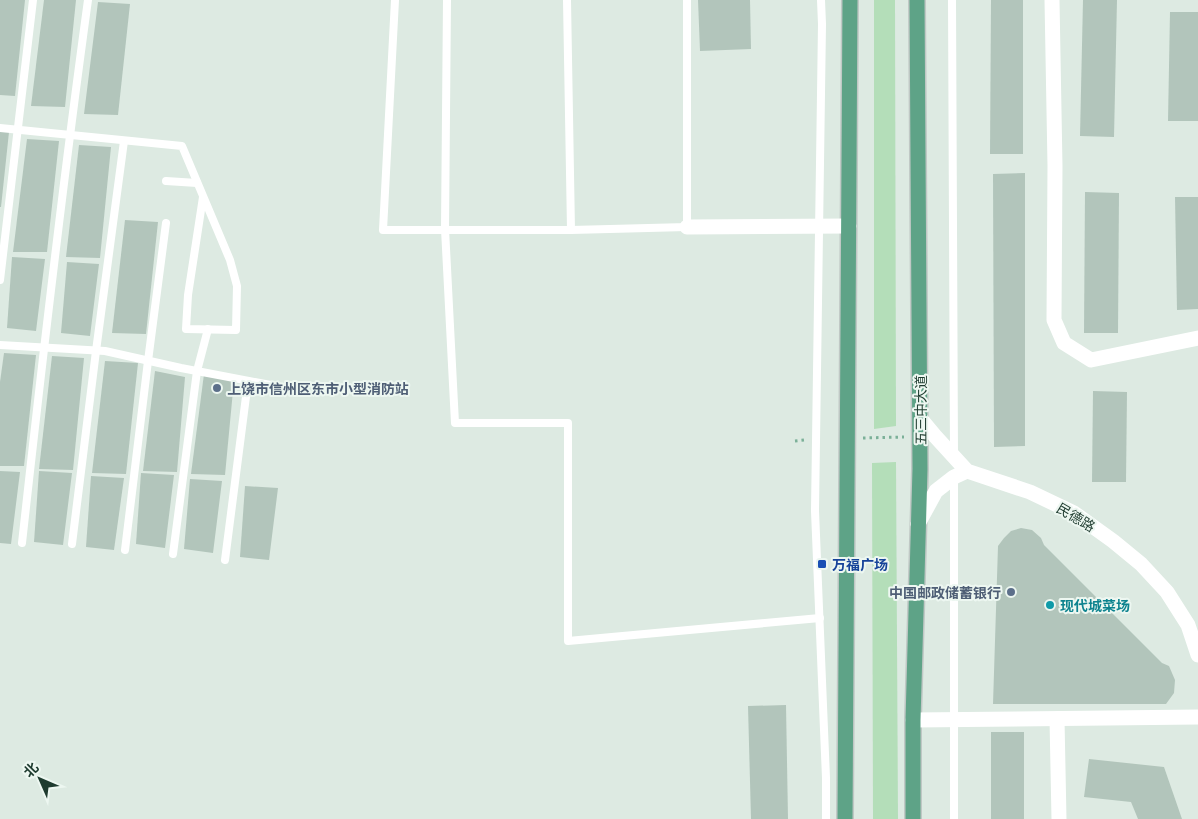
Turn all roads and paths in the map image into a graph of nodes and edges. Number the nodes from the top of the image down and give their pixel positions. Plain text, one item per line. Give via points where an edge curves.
1 (33, 0) edge
2 (88, 0) edge
3 (395, 0) edge
4 (447, 0) edge
5 (568, 0) edge
6 (686, 0) edge
7 (821, 0) edge
8 (850, 0) edge
9 (916, 0) edge
10 (952, 0) edge
11 (1052, 0) edge
12 (0, 128) edge
13 (17, 130) junction
14 (69, 135) junction
15 (124, 141) junction
16 (166, 181) dead end
17 (197, 183) junction
18 (203, 197) junction
19 (166, 223) dead end
20 (819, 226) junction
21 (849, 226) junction
22 (687, 227) junction
23 (445, 229) junction
24 (571, 230) junction
25 (0, 280) edge
26 (208, 329) junction
27 (1198, 338) edge
28 (0, 344) edge
29 (43, 347) junction
30 (96, 351) junction
31 (148, 361) junction
32 (197, 371) junction
33 (248, 381) junction
34 (281, 387) dead end
35 (920, 418) junction
36 (920, 437) junction
37 (816, 438) junction
38 (847, 438) junction
39 (795, 441) dead end
40 (954, 458) junction
41 (961, 474) junction
42 (918, 524) junction
43 (22, 543) dead end
44 (72, 544) dead end
45 (124, 550) dead end
46 (173, 554) dead end
47 (225, 560) dead end
48 (820, 618) junction
49 (1198, 655) edge
50 (1198, 717) edge
51 (1057, 719) junction
52 (913, 720) junction
53 (954, 720) junction
54 (826, 819) edge
55 (845, 819) edge
56 (913, 819) edge
57 (954, 819) edge
58 (1059, 819) edge

1 - 13 lane
2 - 14 lane
3 - 23 lane via 383,230
4 - 23 lane
5 - 24 lane
6 - 22 lane
7 - 20 lane
8 - 21 main road
9 - 35 main road, 五三中大道
10 - 40 lane
11 - 27 street via 1054,320 1064,343 1090,360
12 - 13 lane
13 - 14 lane
13 - 25 lane
14 - 15 lane
14 - 29 lane
15 - 17 lane via 182,146
15 - 30 lane
16 - 17 lane
17 - 18 lane
18 - 26 lane via 186,329
18 - 26 lane via 230,260 237,286 236,330
19 - 31 lane
20 - 21 street
20 - 22 street
20 - 37 lane
21 - 38 main road
22 - 24 lane
23 - 24 lane
23 - 48 lane via 455,423 568,423 568,641
26 - 32 lane
28 - 29 lane
29 - 30 lane
29 - 43 lane
30 - 31 lane
30 - 44 lane
31 - 32 lane
31 - 45 lane
32 - 33 lane
32 - 46 lane
33 - 34 lane
33 - 47 lane
35 - 36 main road, 五三中大道
35 - 40 street, 民德路
36 - 38 path
36 - 42 main road, 五三中大道
37 - 39 path
37 - 48 lane via 815,511
38 - 55 main road
40 - 41 street, 民德路
41 - 42 street via 936,491
41 - 49 street, 民德路 via 1030,492 1074,513 1113,541 1141,564 1167,592 1188,625
41 - 53 lane
42 - 52 main road, 五三中大道
48 - 54 lane
50 - 51 street
51 - 53 street
51 - 58 street
52 - 53 street
52 - 56 main road, 五三中大道
53 - 57 lane

